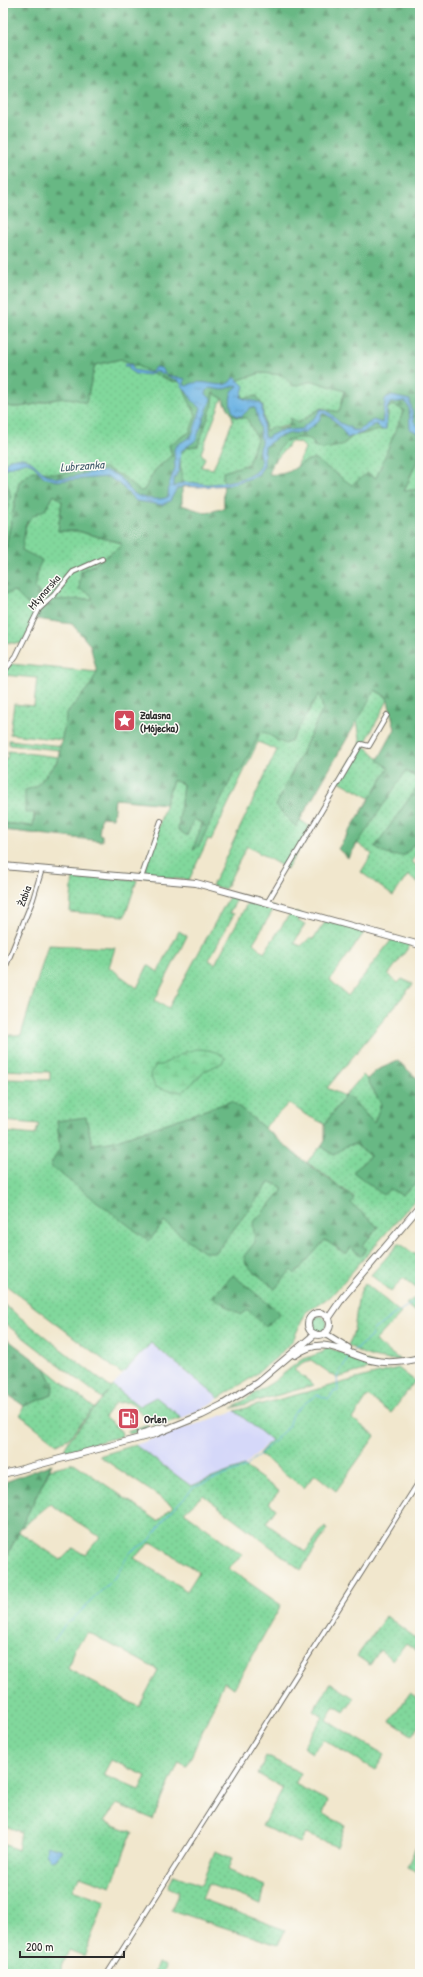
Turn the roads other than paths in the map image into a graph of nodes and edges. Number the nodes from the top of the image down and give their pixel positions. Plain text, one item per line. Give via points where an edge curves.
1 (102, 559) dead end
2 (3, 673) edge
3 (387, 715) dead end
4 (161, 821) dead end
5 (3, 866) edge
6 (42, 869) junction
7 (141, 878) junction
8 (267, 903) junction
9 (420, 945) edge
10 (3, 973) edge
11 (420, 1206) edge
12 (326, 1317) junction
13 (326, 1331) junction
14 (313, 1332) junction
15 (352, 1352) junction
16 (420, 1358) edge
17 (282, 1363) junction
18 (3, 1474) edge
19 (420, 1480) edge
20 (107, 1974) edge

1 - 2 street, Młynarska via 73,572 39,609 16,656
3 - 8 street via 369,746 361,744
4 - 7 street
5 - 6 street
6 - 7 street
6 - 10 street, Żabia
7 - 8 street via 196,884
8 - 9 street
11 - 12 street
12 - 13 street
12 - 14 street via 317,1314 311,1317 308,1324
13 - 14 street
13 - 15 street
14 - 17 street
15 - 16 street via 374,1361 396,1362
15 - 17 street via 332,1346 314,1346
17 - 18 street via 235,1397 155,1434
19 - 20 street

